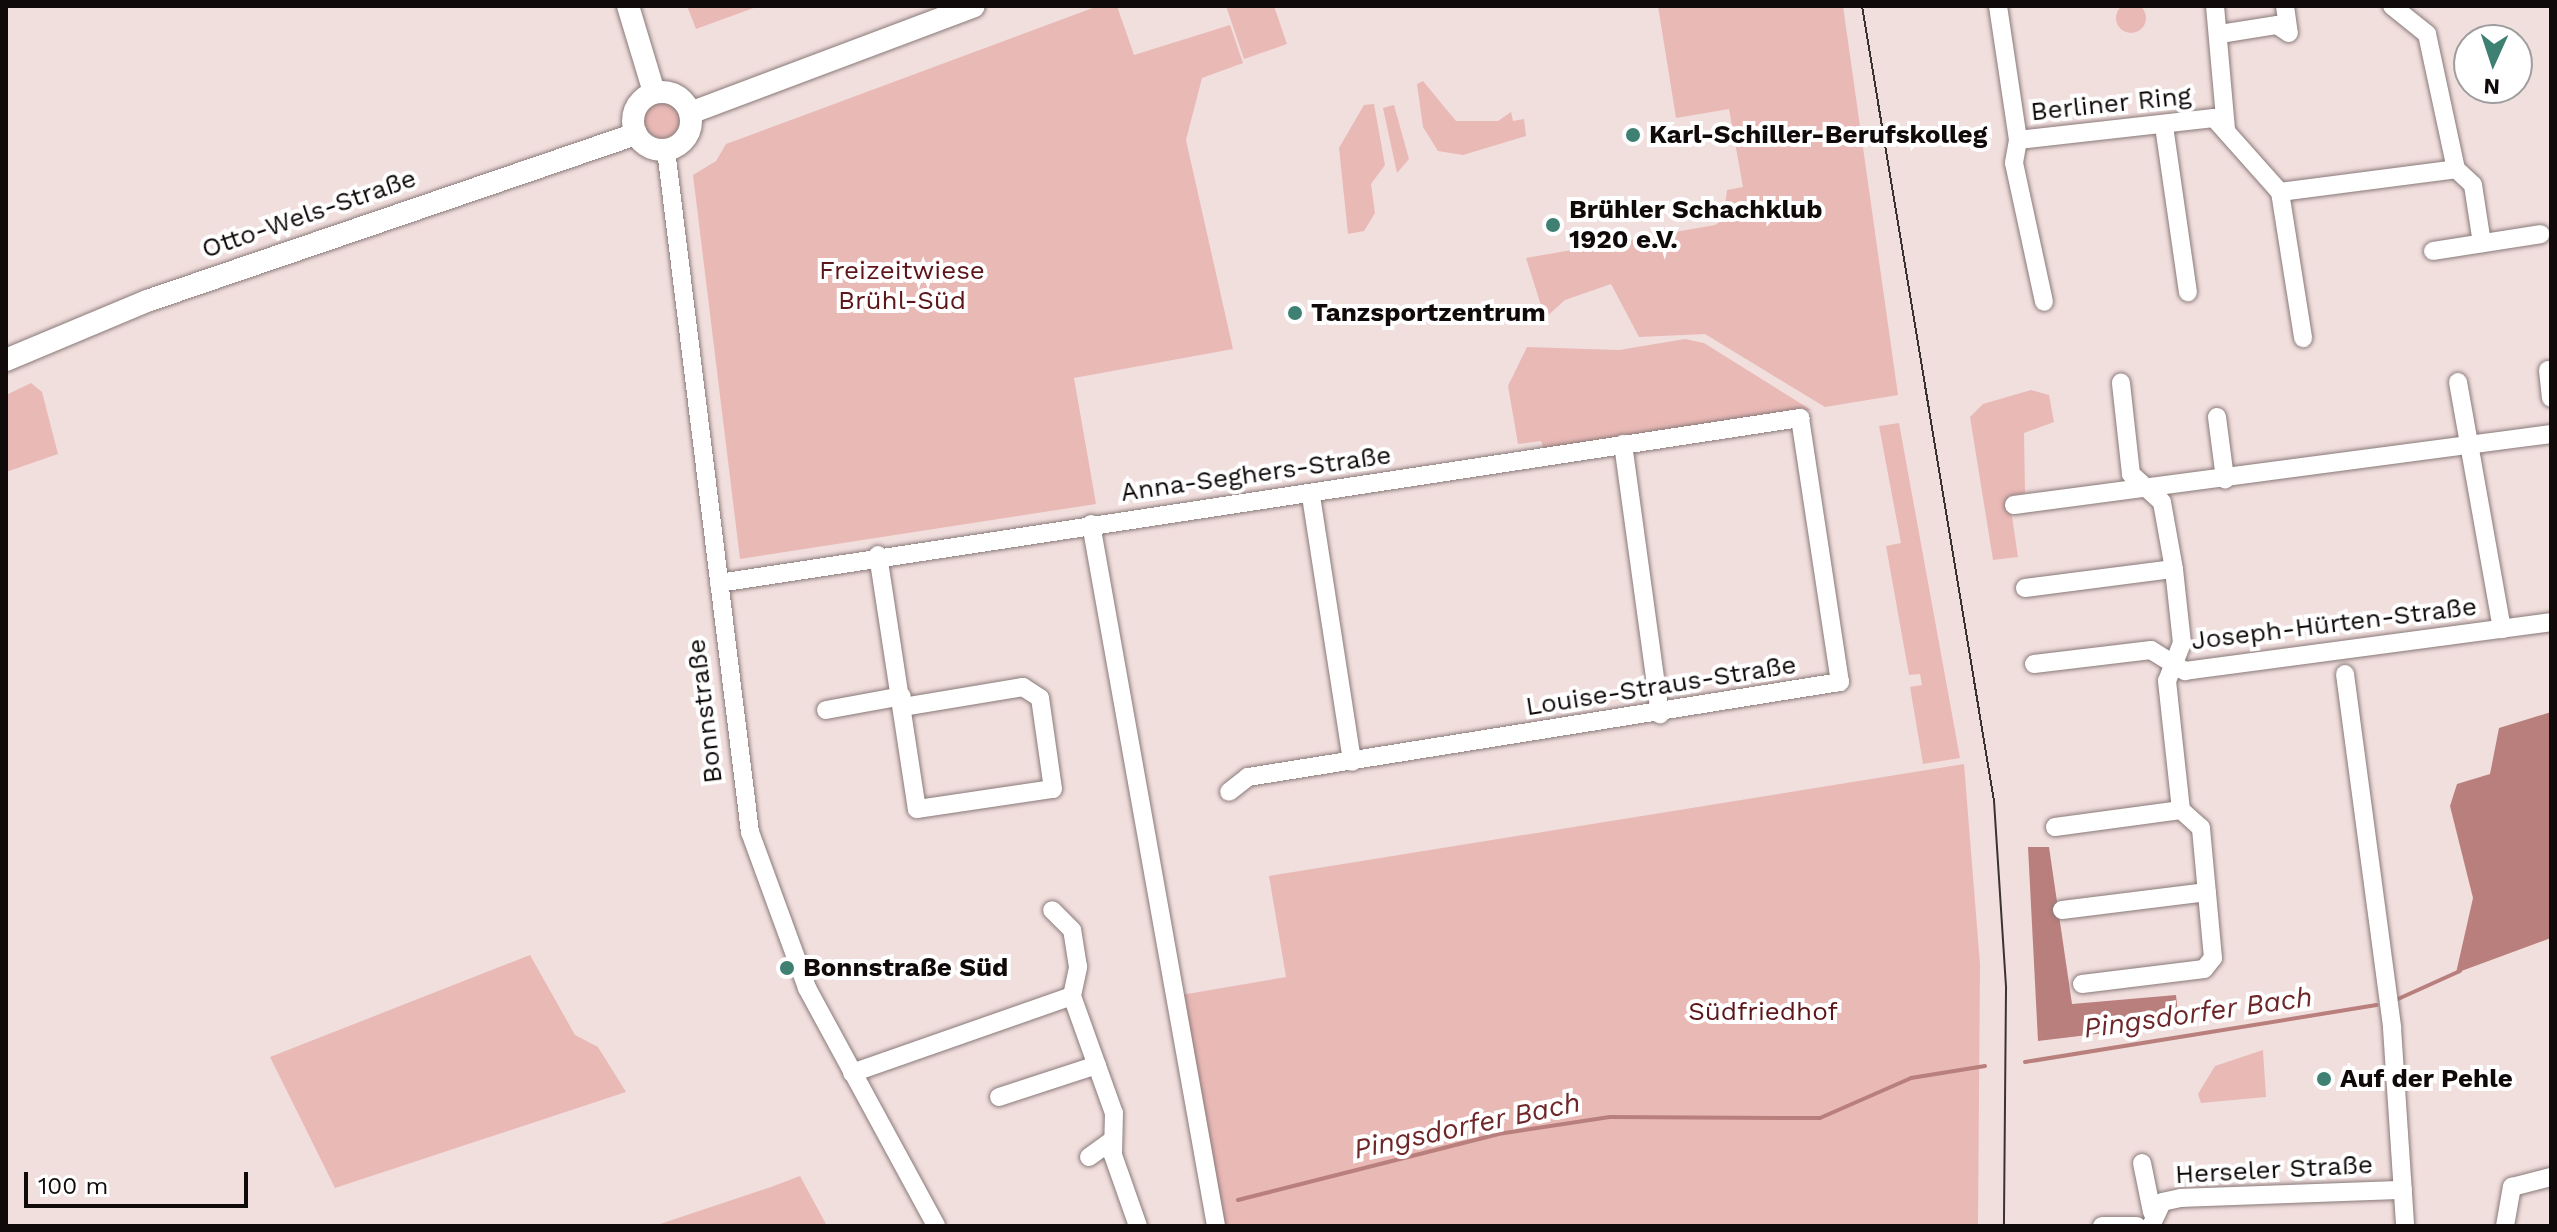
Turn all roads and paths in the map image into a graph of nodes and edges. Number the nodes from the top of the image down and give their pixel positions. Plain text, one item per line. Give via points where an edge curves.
1 (628, 6) edge
2 (974, 6) edge
3 (1998, 6) edge
4 (2219, 6) edge
5 (2285, 6) edge
6 (2392, 6) edge
7 (2220, 34) junction
8 (654, 92) junction
9 (690, 113) junction
10 (2164, 126) junction
11 (2226, 130) junction
12 (636, 134) junction
13 (2018, 140) junction
14 (666, 150) junction
15 (2456, 169) junction
16 (2280, 192) junction
17 (2541, 234) dead end
18 (2482, 243) junction
19 (2433, 251) dead end
20 (2188, 292) dead end
21 (2044, 302) dead end
22 (2303, 338) dead end
23 (6, 360) edge
24 (2548, 370) dead end
25 (2458, 382) dead end
26 (2121, 383) dead end
27 (2551, 398) edge
28 (2217, 417) dead end
29 (1800, 418) joint
30 (2551, 434) edge
31 (1623, 444) junction
32 (2473, 444) junction
33 (2225, 479) junction
34 (2146, 490) junction
35 (1311, 496) junction
36 (2014, 505) dead end
37 (1091, 524) junction
38 (878, 555) junction
39 (2174, 569) junction
40 (719, 583) junction
41 (2025, 588) dead end
42 (2551, 622) edge
43 (2502, 629) junction
44 (2034, 664) dead end
45 (2174, 664) junction
46 (2345, 674) dead end
47 (903, 702) junction
48 (826, 710) dead end
49 (1660, 714) junction
50 (1352, 762) junction
51 (1229, 792) dead end
52 (2181, 810) junction
53 (2055, 827) dead end
54 (2207, 892) junction
55 (1052, 910) dead end
56 (2062, 910) dead end
57 (2082, 984) dead end
58 (1072, 996) junction
59 (1097, 1065) junction
60 (852, 1073) junction
61 (999, 1097) dead end
62 (1112, 1140) junction
63 (1089, 1157) dead end
64 (2142, 1163) dead end
65 (2551, 1177) edge
66 (2403, 1190) junction
67 (2152, 1219) edge
68 (936, 1226) edge
69 (1138, 1226) edge
70 (1216, 1226) edge
71 (2102, 1226) edge
72 (2137, 1226) edge
73 (2405, 1226) edge
74 (2505, 1226) edge

1 - 8 street
2 - 9 street
3 - 13 street, Berliner Ring
4 - 7 street
5 - 7 street via 2289,33 2277,25
6 - 15 street via 2427,34
7 - 11 street
8 - 9 street via 672,93
8 - 12 street via 635,109
9 - 14 street via 683,141
10 - 11 street, Berliner Ring via 2214,118
10 - 13 street, Berliner Ring
10 - 20 street
11 - 16 street, Berliner Ring
12 - 14 street
12 - 23 street, Otto-Wels-Straße via 175,291
13 - 21 street via 2016,179
14 - 40 street, Bonnstraße
15 - 16 street
15 - 18 street via 2473,185
16 - 22 street
17 - 18 street
18 - 19 street
24 - 27 street
25 - 32 street, Joseph-Hürten-Straße
26 - 34 street, Joseph-Hürten-Straße via 2131,474
28 - 33 street
29 - 31 street, Anna-Seghers-Straße
29 - 49 street, Louise-Straus-Straße via 1840,682
30 - 32 street
31 - 35 street, Anna-Seghers-Straße
31 - 49 street
32 - 33 street
32 - 43 street, Joseph-Hürten-Straße
33 - 34 street
34 - 36 street
34 - 39 street, Joseph-Hürten-Straße via 2162,502
35 - 37 street, Anna-Seghers-Straße via 1269,495
35 - 50 street
37 - 38 street, Anna-Seghers-Straße
37 - 70 street
38 - 40 street, Anna-Seghers-Straße
38 - 47 street
39 - 41 street
39 - 45 street, Joseph-Hürten-Straße via 2182,643
40 - 60 street, Bonnstraße via 750,832 796,963
42 - 43 street, Joseph-Hürten-Straße
43 - 45 street, Joseph-Hürten-Straße via 2343,655 2185,671
44 - 45 street, Joseph-Hürten-Straße via 2151,650
45 - 52 street via 2167,681
46 - 66 street via 2392,1028
47 - 47 street via 917,809 1053,789 1040,698 1023,687
47 - 48 street
49 - 50 street, Louise-Straus-Straße
50 - 51 street, Louise-Straus-Straße via 1248,777
52 - 53 street
52 - 54 street via 2201,828
54 - 56 street
54 - 57 street via 2213,958 2204,969
55 - 58 street via 1072,930 1078,967
58 - 59 street
58 - 60 street
59 - 61 street
59 - 62 street via 1115,1120
60 - 68 street, Bonnstraße
62 - 63 street
62 - 69 street
64 - 67 street, Herseler Straße
65 - 74 street via 2512,1187
66 - 67 street, Herseler Straße via 2181,1198
66 - 73 street
71 - 72 street

